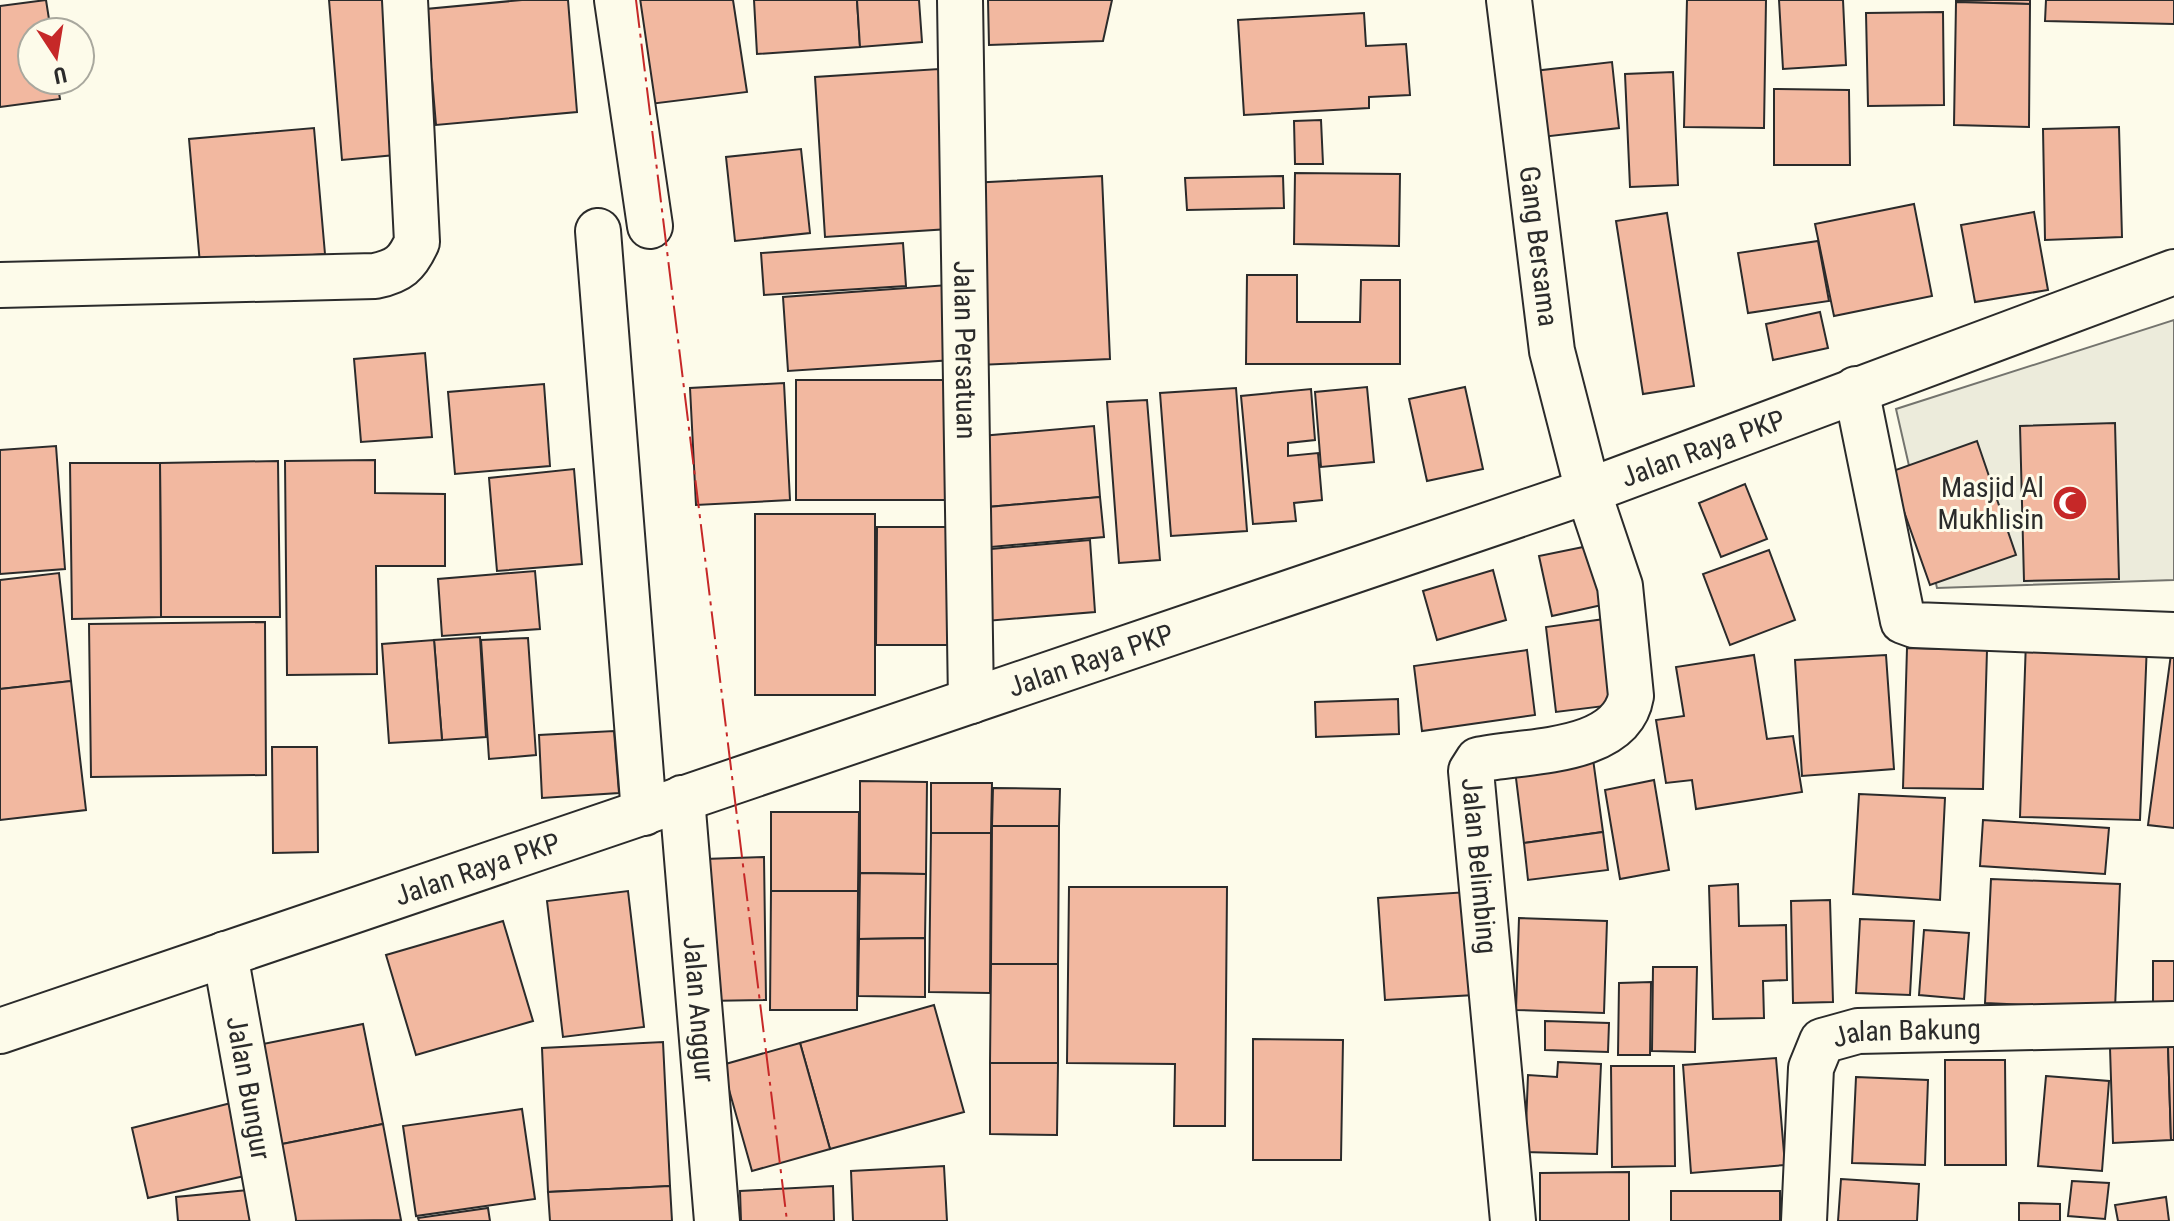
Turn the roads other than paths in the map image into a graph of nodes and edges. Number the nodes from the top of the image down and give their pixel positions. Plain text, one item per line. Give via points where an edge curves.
1 (405, 0) edge
2 (617, 0) edge
3 (960, 0) edge
4 (1509, 0) edge
5 (650, 226) dead end
6 (598, 231) dead end
7 (2174, 272) edge
8 (0, 285) edge
9 (1856, 389) junction
10 (1588, 491) junction
11 (2174, 635) edge
12 (971, 701) junction
13 (663, 806) junction
14 (225, 954) junction
15 (2174, 1024) edge
16 (0, 1031) edge
17 (273, 1221) edge
18 (717, 1221) edge
19 (1513, 1221) edge
20 (1804, 1221) edge

1 - 8 street via 417,242 408,262 375,276
2 - 5 street
3 - 12 street, Jalan Persatuan
4 - 10 street, Gang Bersama via 1552,351
6 - 13 street, Jalan Anggur
7 - 9 street, Jalan Raya PKP
9 - 10 street, Jalan Raya PKP
9 - 11 street via 1903,621
10 - 12 street, Jalan Raya PKP
10 - 19 street, Jalan Belimbing via 1620,586 1631,696 1628,713 1614,727 1560,750 1478,760 1471,771
12 - 13 street, Jalan Raya PKP
13 - 14 street, Jalan Raya PKP
13 - 18 street, Jalan Anggur
14 - 16 street, Jalan Raya PKP
14 - 17 street, Jalan Bungur
15 - 20 street, Jalan Bakung via 1858,1031 1822,1041 1811,1068

